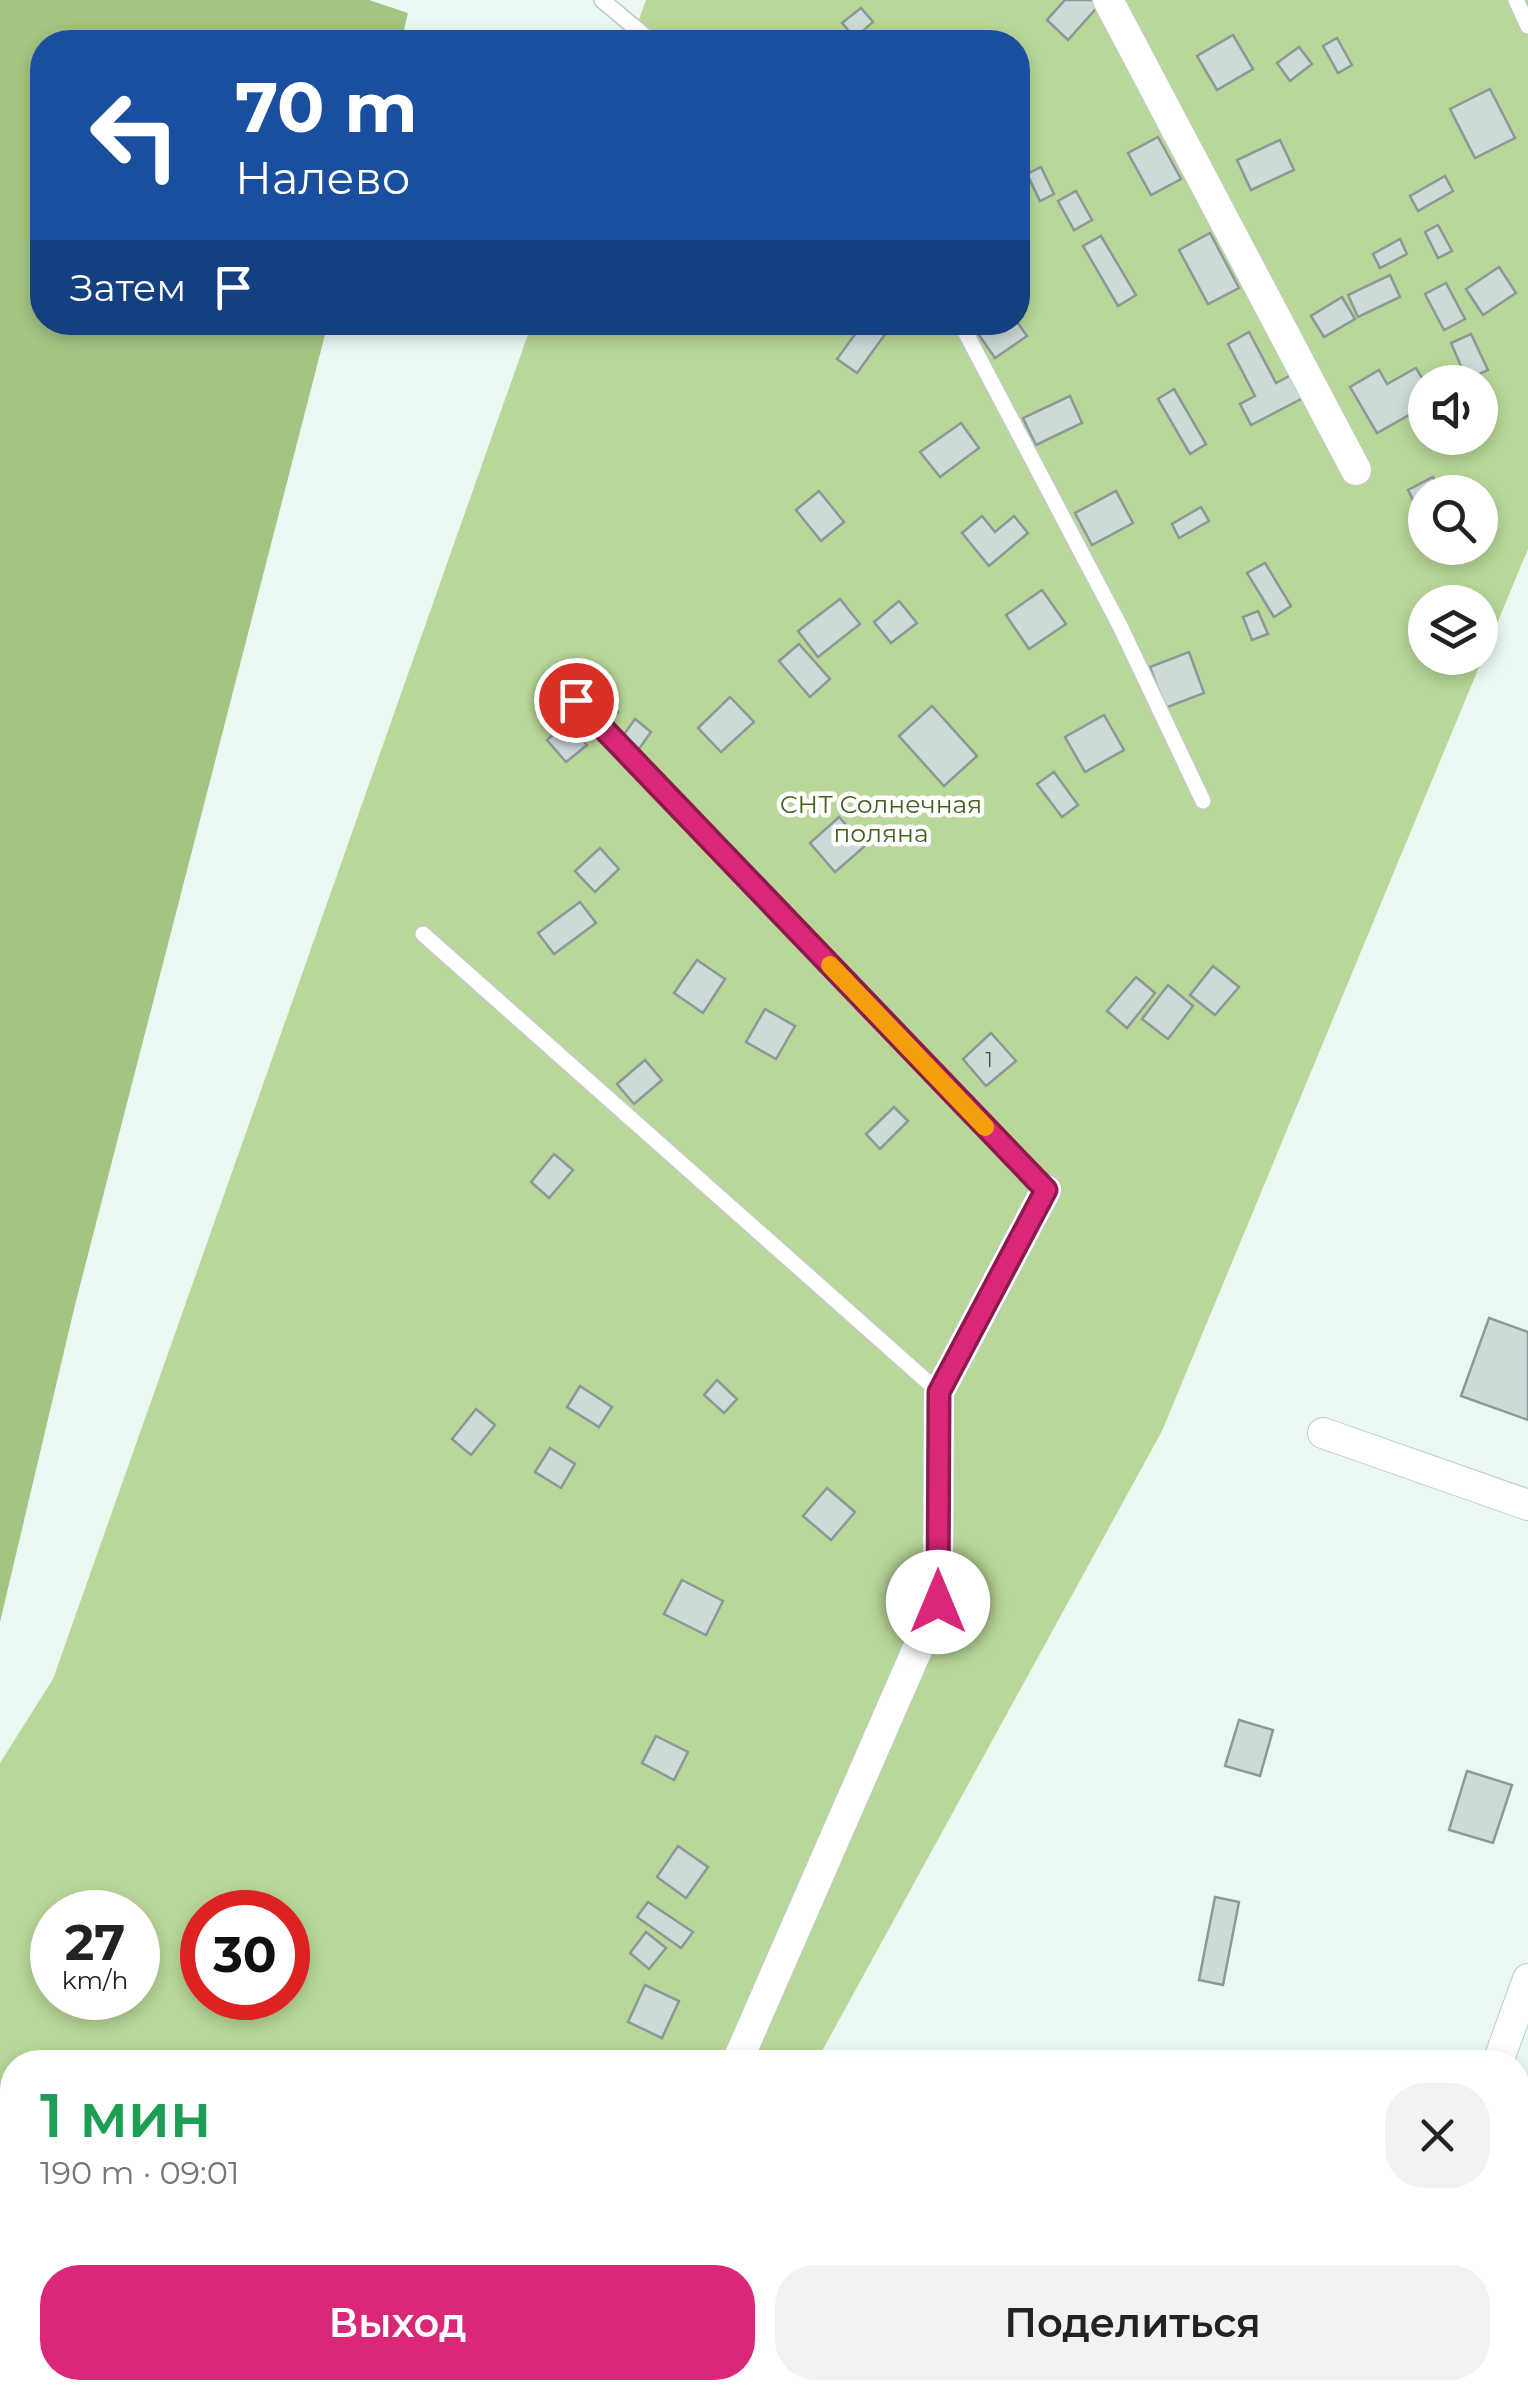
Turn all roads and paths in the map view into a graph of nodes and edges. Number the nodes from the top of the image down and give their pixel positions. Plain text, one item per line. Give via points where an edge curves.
1 (602, 0) edge
2 (1108, 0) edge
3 (1516, 0) edge
4 (1528, 26) edge
5 (638, 30) edge
6 (967, 335) edge
7 (1356, 470) dead end
8 (576, 700) dead end
9 (1203, 801) dead end
10 (424, 934) dead end
11 (1046, 1190) joint
12 (939, 1392) junction
13 (1323, 1433) dead end
14 (1528, 1505) edge
15 (1528, 1980) edge
16 (742, 2050) edge
17 (1502, 2050) edge

1 - 5 lane
2 - 7 street
3 - 4 lane
6 - 9 lane via 1120,626
8 - 11 lane
10 - 12 lane
11 - 12 street
12 - 16 street via 938,1602
13 - 14 street
15 - 17 street

